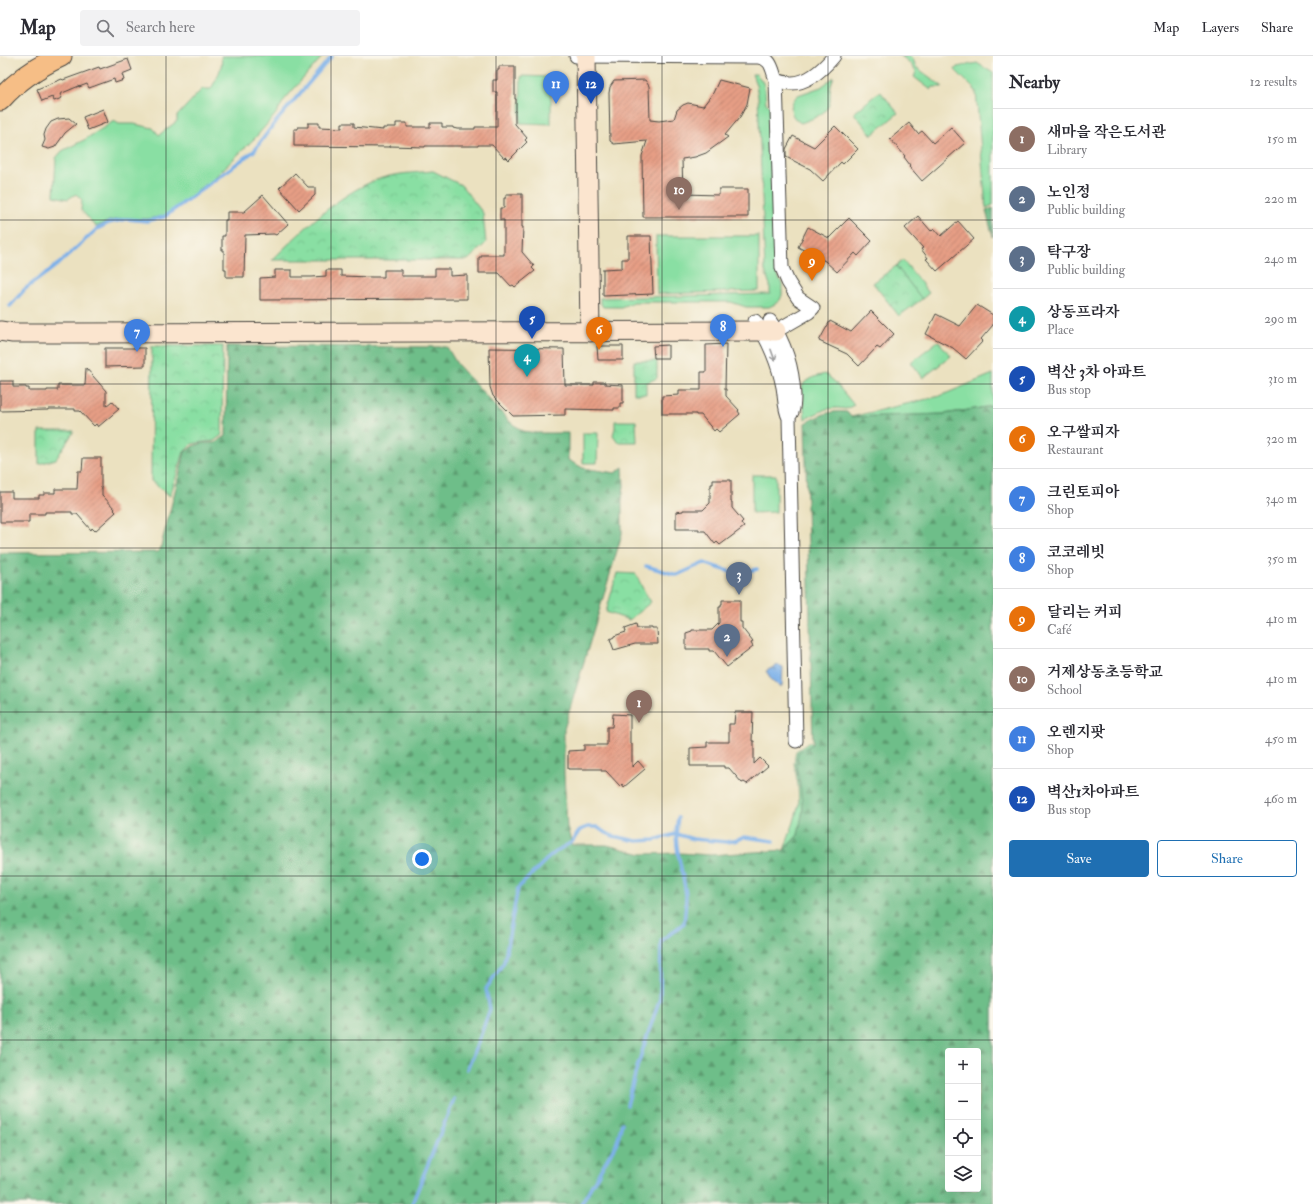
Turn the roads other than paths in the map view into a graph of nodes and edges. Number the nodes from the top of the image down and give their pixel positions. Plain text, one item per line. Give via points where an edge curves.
1 (36, 56) edge
2 (61, 56) edge
3 (834, 56) edge
4 (580, 59) edge
5 (775, 77) junction
6 (0, 83) edge
7 (0, 100) edge
8 (0, 320) edge
9 (766, 326) junction
10 (584, 327) junction
11 (0, 331) edge
12 (796, 741) dead end

1 - 6 main road
2 - 7 main road via 46,63
3 - 5 street via 809,78 793,83
4 - 5 street via 758,64 766,66
4 - 10 street
5 - 9 street via 782,268 798,298 810,306
8 - 10 street via 39,323
9 - 10 street
9 - 12 street via 789,418
10 - 11 street via 13,333

